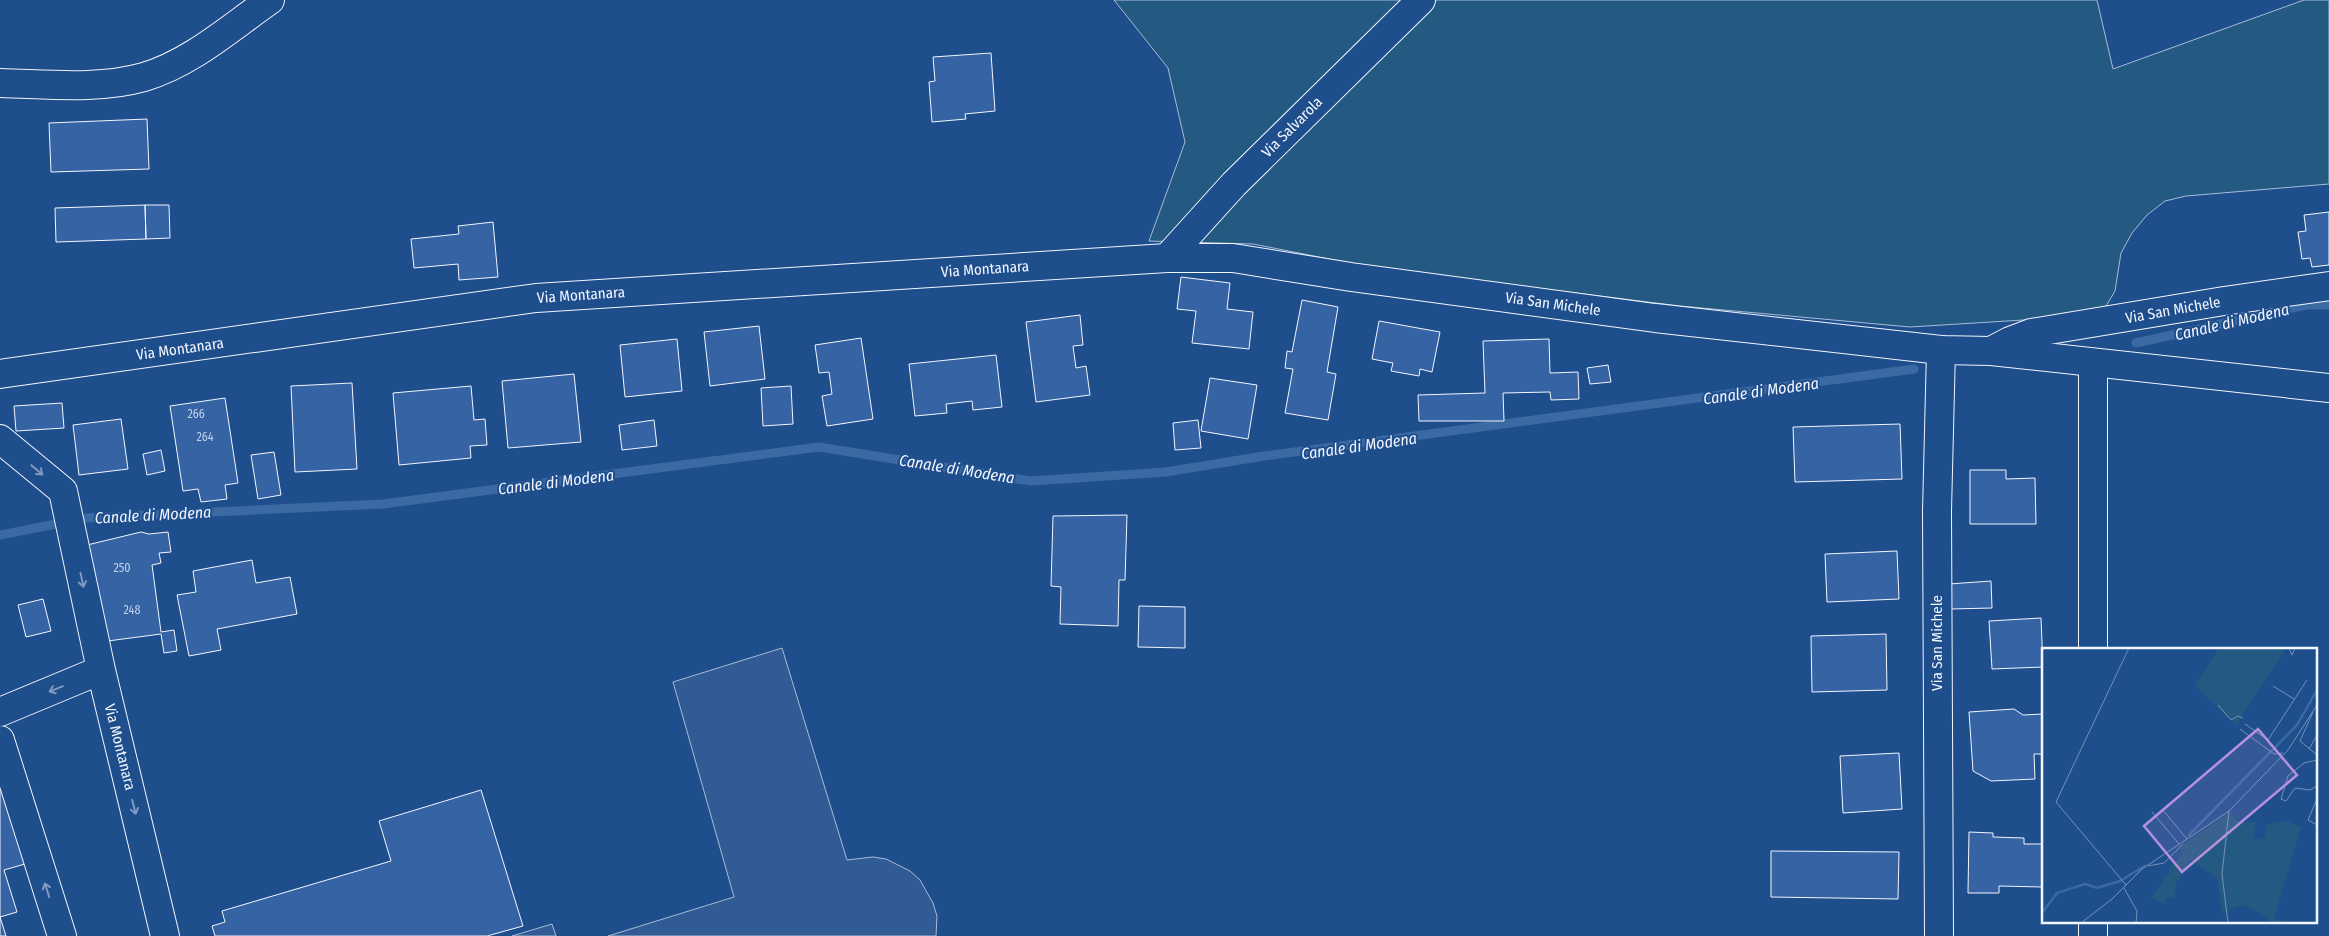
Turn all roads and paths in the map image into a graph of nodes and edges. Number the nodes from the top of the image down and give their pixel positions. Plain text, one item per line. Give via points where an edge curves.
1 (270, 0) edge
2 (1421, 0) edge
3 (0, 83) edge
4 (1166, 258) junction
5 (2329, 286) edge
6 (1941, 350) junction
7 (1991, 351) junction
8 (2093, 363) junction
9 (0, 374) edge
10 (2329, 388) edge
11 (0, 439) edge
12 (2093, 648) edge
13 (101, 670) junction
14 (0, 712) edge
15 (0, 740) edge
16 (62, 936) edge
17 (165, 936) edge
18 (1939, 936) edge

1 - 3 main road via 192,55 144,77 88,84
2 - 4 main road, Via Salvarola via 1234,184
4 - 6 main road, Via San Michele via 1234,258 1655,318
4 - 9 main road, Via Montanara via 536,298
5 - 7 main road, Via San Michele via 2224,300 2031,333
6 - 7 main road, Via San Michele
6 - 18 main road, Via San Michele via 1937,512
7 - 8 main road, Via San Michele
8 - 10 main road, Via San Michele
8 - 12 main road
11 -> 13 main road, Via Montanara via 63,491
13 -> 14 main road
13 -> 17 main road, Via Montanara
16 -> 15 main road

